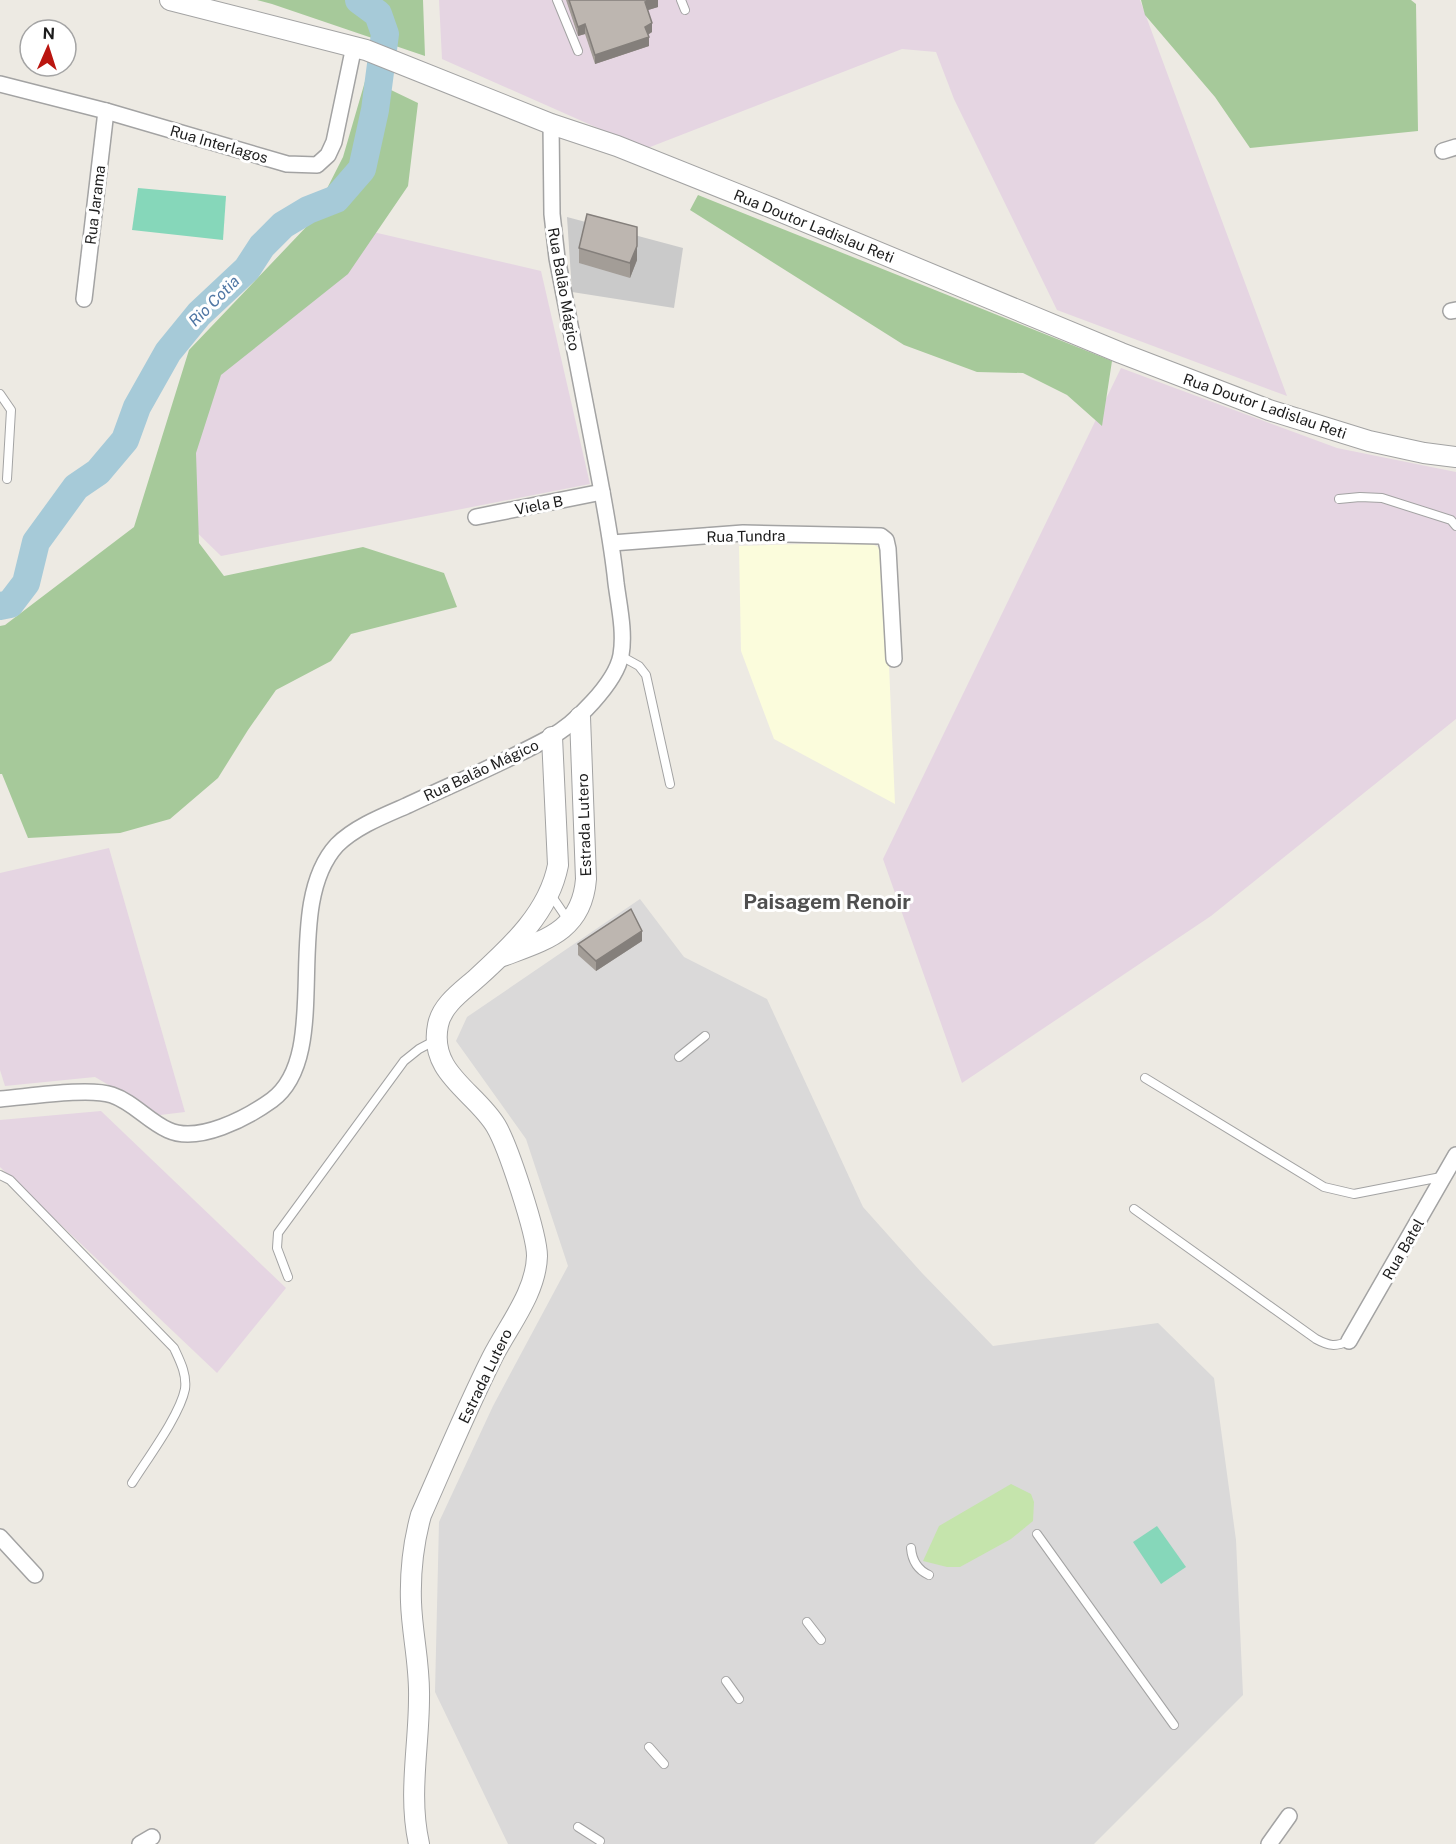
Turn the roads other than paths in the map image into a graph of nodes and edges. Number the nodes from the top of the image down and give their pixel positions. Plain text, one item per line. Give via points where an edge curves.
1 (170, 0) edge
2 (557, 0) edge
3 (681, 0) edge
4 (685, 10) dead end
5 (360, 48) junction
6 (578, 51) dead end
7 (0, 84) edge
8 (106, 111) junction
9 (551, 124) junction
10 (84, 299) dead end
11 (0, 394) edge
12 (1456, 457) edge
13 (7, 479) dead end
14 (602, 492) junction
15 (1339, 499) dead end
16 (476, 517) dead end
17 (1456, 526) edge
18 (612, 543) junction
19 (621, 656) junction
20 (894, 659) dead end
21 (580, 717) junction
22 (552, 737) junction
23 (670, 784) dead end
24 (550, 894) junction
25 (570, 923) junction
26 (500, 957) junction
27 (705, 1036) dead end
28 (437, 1039) junction
29 (679, 1057) dead end
30 (1145, 1078) dead end
31 (0, 1099) edge
32 (1456, 1155) edge
33 (0, 1175) edge
34 (1446, 1176) junction
35 (1134, 1209) dead end
36 (288, 1277) dead end
37 (1349, 1341) joint
38 (132, 1483) dead end
39 (1037, 1534) dead end
40 (0, 1537) edge
41 (910, 1548) dead end
42 (35, 1575) dead end
43 (928, 1575) dead end
44 (807, 1622) dead end
45 (821, 1640) dead end
46 (726, 1682) dead end
47 (738, 1699) dead end
48 (1174, 1725) dead end
49 (649, 1747) dead end
50 (664, 1764) dead end
51 (1289, 1816) dead end
52 (578, 1827) dead end
53 (600, 1841) dead end
54 (419, 1844) edge
55 (1269, 1844) edge

1 - 5 street, Rua Doutor Ladislau Reti
2 - 6 lane
3 - 4 lane
5 - 8 street, Rua Interlagos via 334,142 317,165 287,164
5 - 9 street, Rua Doutor Ladislau Reti
7 - 8 street, Rua Interlagos
8 - 10 street, Rua Jarama
9 - 12 street, Rua Doutor Ladislau Reti via 617,146 1269,410 1369,441
9 - 14 street, Rua Balão Mágico via 552,214 557,258
11 - 13 lane via 11,410
14 - 16 street, Viela B
14 - 18 street, Rua Balão Mágico
15 - 17 lane via 1382,498 1450,520
18 - 19 street, Rua Balão Mágico
18 - 20 street, Rua Tundra via 743,534 881,536 888,549
19 - 21 street, Rua Balão Mágico via 614,674
19 - 23 lane via 646,675
21 - 22 street, Rua Balão Mágico
21 - 25 street, Estrada Lutero via 586,879 585,894
22 - 24 street, Estrada Lutero via 558,865
22 - 31 street, Rua Balão Mágico via 375,820 341,841 327,857 317,878 310,917 303,1032 297,1060 289,1082 273,1099 205,1133 185,1135 167,1130 110,1094
24 - 25 lane
24 - 26 street, Estrada Lutero
25 - 26 street, Estrada Lutero via 538,943
26 - 28 street, Estrada Lutero via 443,1011
27 - 29 lane
28 - 36 lane via 404,1061 278,1233 277,1248
28 - 54 street, Estrada Lutero via 446,1071 495,1124 503,1140 537,1252 532,1284 492,1359 421,1515 414,1541 411,1604 419,1700 413,1792
30 - 34 lane via 1323,1187 1353,1194
32 - 34 street, Rua Batel
33 - 38 lane via 15,1185 174,1348 184,1369 185,1388 178,1410
34 - 37 street, Rua Batel
35 - 37 lane via 1316,1339 1337,1346
39 - 48 lane
40 - 42 street
41 - 43 lane via 914,1562
44 - 45 lane
46 - 47 lane
49 - 50 lane
51 - 55 street
52 - 53 lane

